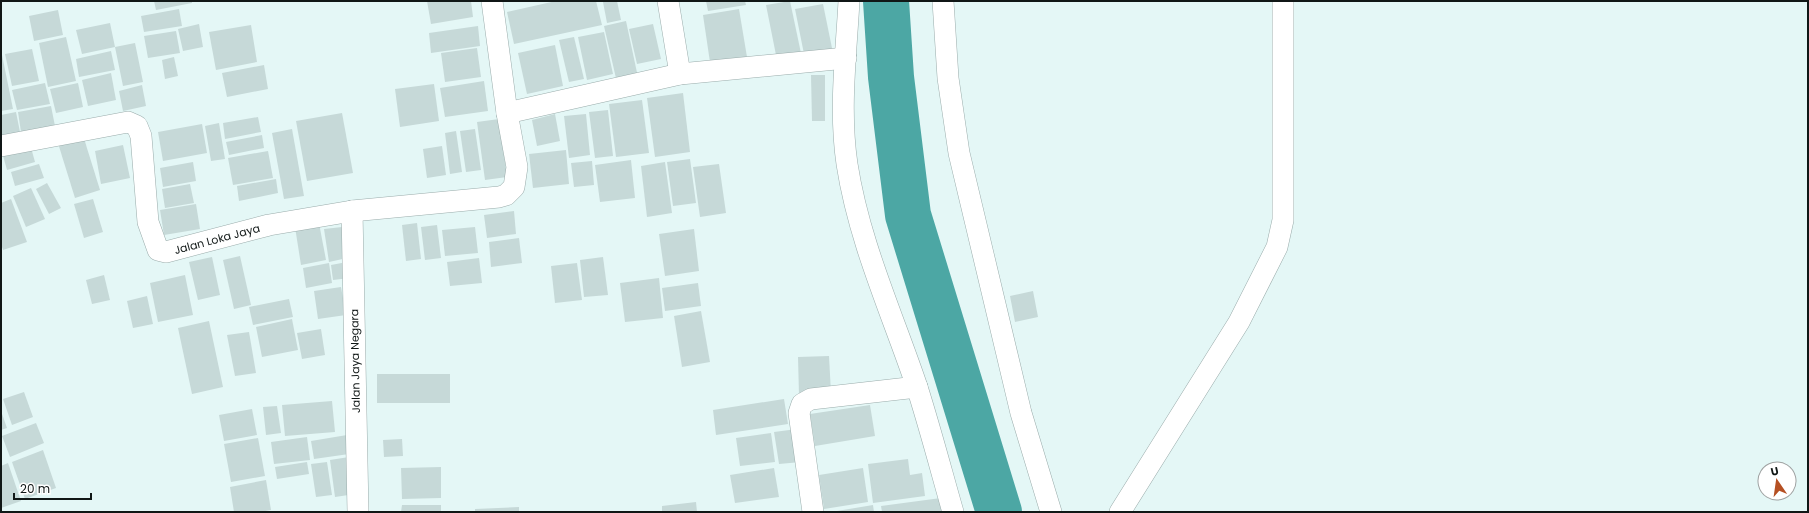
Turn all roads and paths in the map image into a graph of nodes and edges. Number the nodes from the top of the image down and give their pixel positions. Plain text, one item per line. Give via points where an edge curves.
1 (492, 1) edge
2 (668, 1) edge
3 (849, 1) edge
4 (943, 1) edge
5 (1283, 1) edge
6 (846, 58) junction
7 (680, 74) junction
8 (507, 114) junction
9 (1, 146) edge
10 (352, 211) junction
11 (917, 387) junction
12 (358, 512) edge
13 (813, 512) edge
14 (953, 512) edge
15 (1051, 512) edge
16 (1120, 512) edge

1 - 8 street
2 - 7 street
3 - 6 street
4 - 15 street via 948,78 959,153 1021,413
5 - 16 street via 1283,220 1277,247 1239,322
6 - 7 street
6 - 11 street via 843,117 847,163 856,208 868,254
7 - 8 street
8 - 10 street, Jalan Loka Jaya via 518,167 514,187 506,195
9 - 10 street, Jalan Loka Jaya via 128,122 137,126 141,136 148,222 161,252 269,225
10 - 12 street, Jalan Jaya Negara
11 - 13 street via 811,399 802,404 799,413
11 - 14 street

